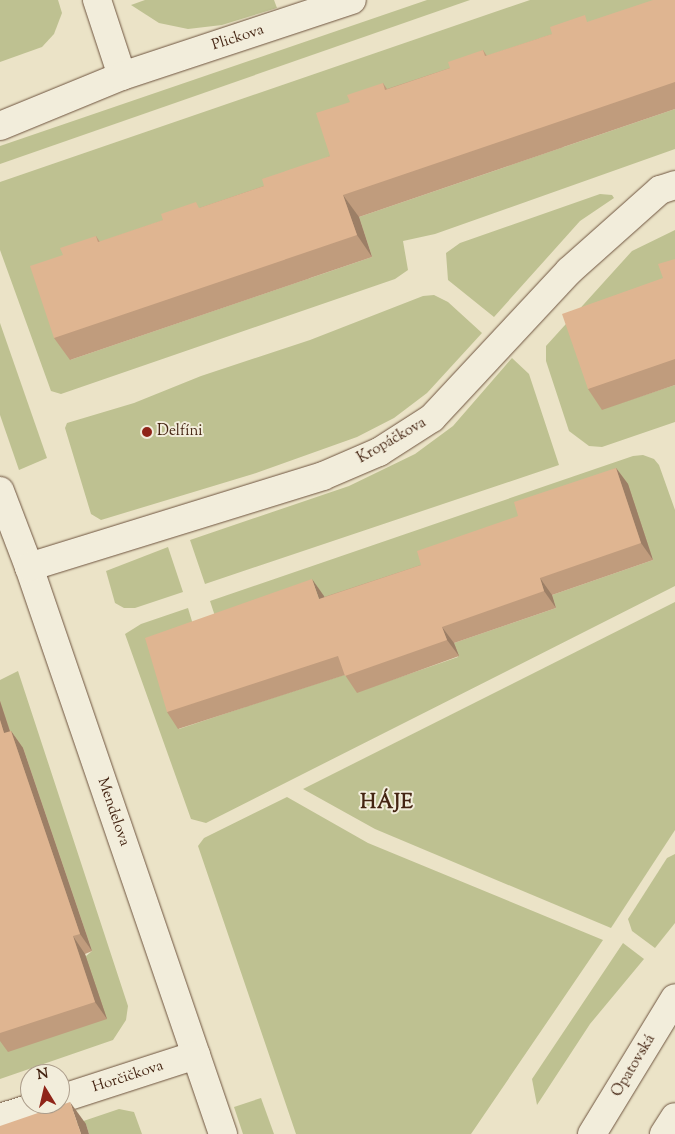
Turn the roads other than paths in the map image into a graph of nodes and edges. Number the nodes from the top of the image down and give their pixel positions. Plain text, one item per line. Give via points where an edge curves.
1 (97, 0) edge
2 (352, 0) edge
3 (122, 76) junction
4 (0, 126) edge
5 (675, 184) edge
6 (0, 491) edge
7 (29, 567) junction
8 (675, 998) edge
9 (196, 1055) junction
10 (70, 1096) edge
11 (20, 1111) edge
12 (675, 1116) edge
13 (0, 1118) edge
14 (223, 1134) edge
15 (592, 1134) edge
16 (664, 1134) edge

1 - 3 street
2 - 3 street, Plickova
3 - 4 street, Plickova
5 - 7 street, Kropáčkova via 660,190 569,271 432,418 379,452 323,476
6 - 7 street, Mendelova
7 - 9 street, Mendelova
8 - 15 street, Opatovská
9 - 10 street, Horčičkova
9 - 14 street, Mendelova
11 - 13 street
12 - 16 street

